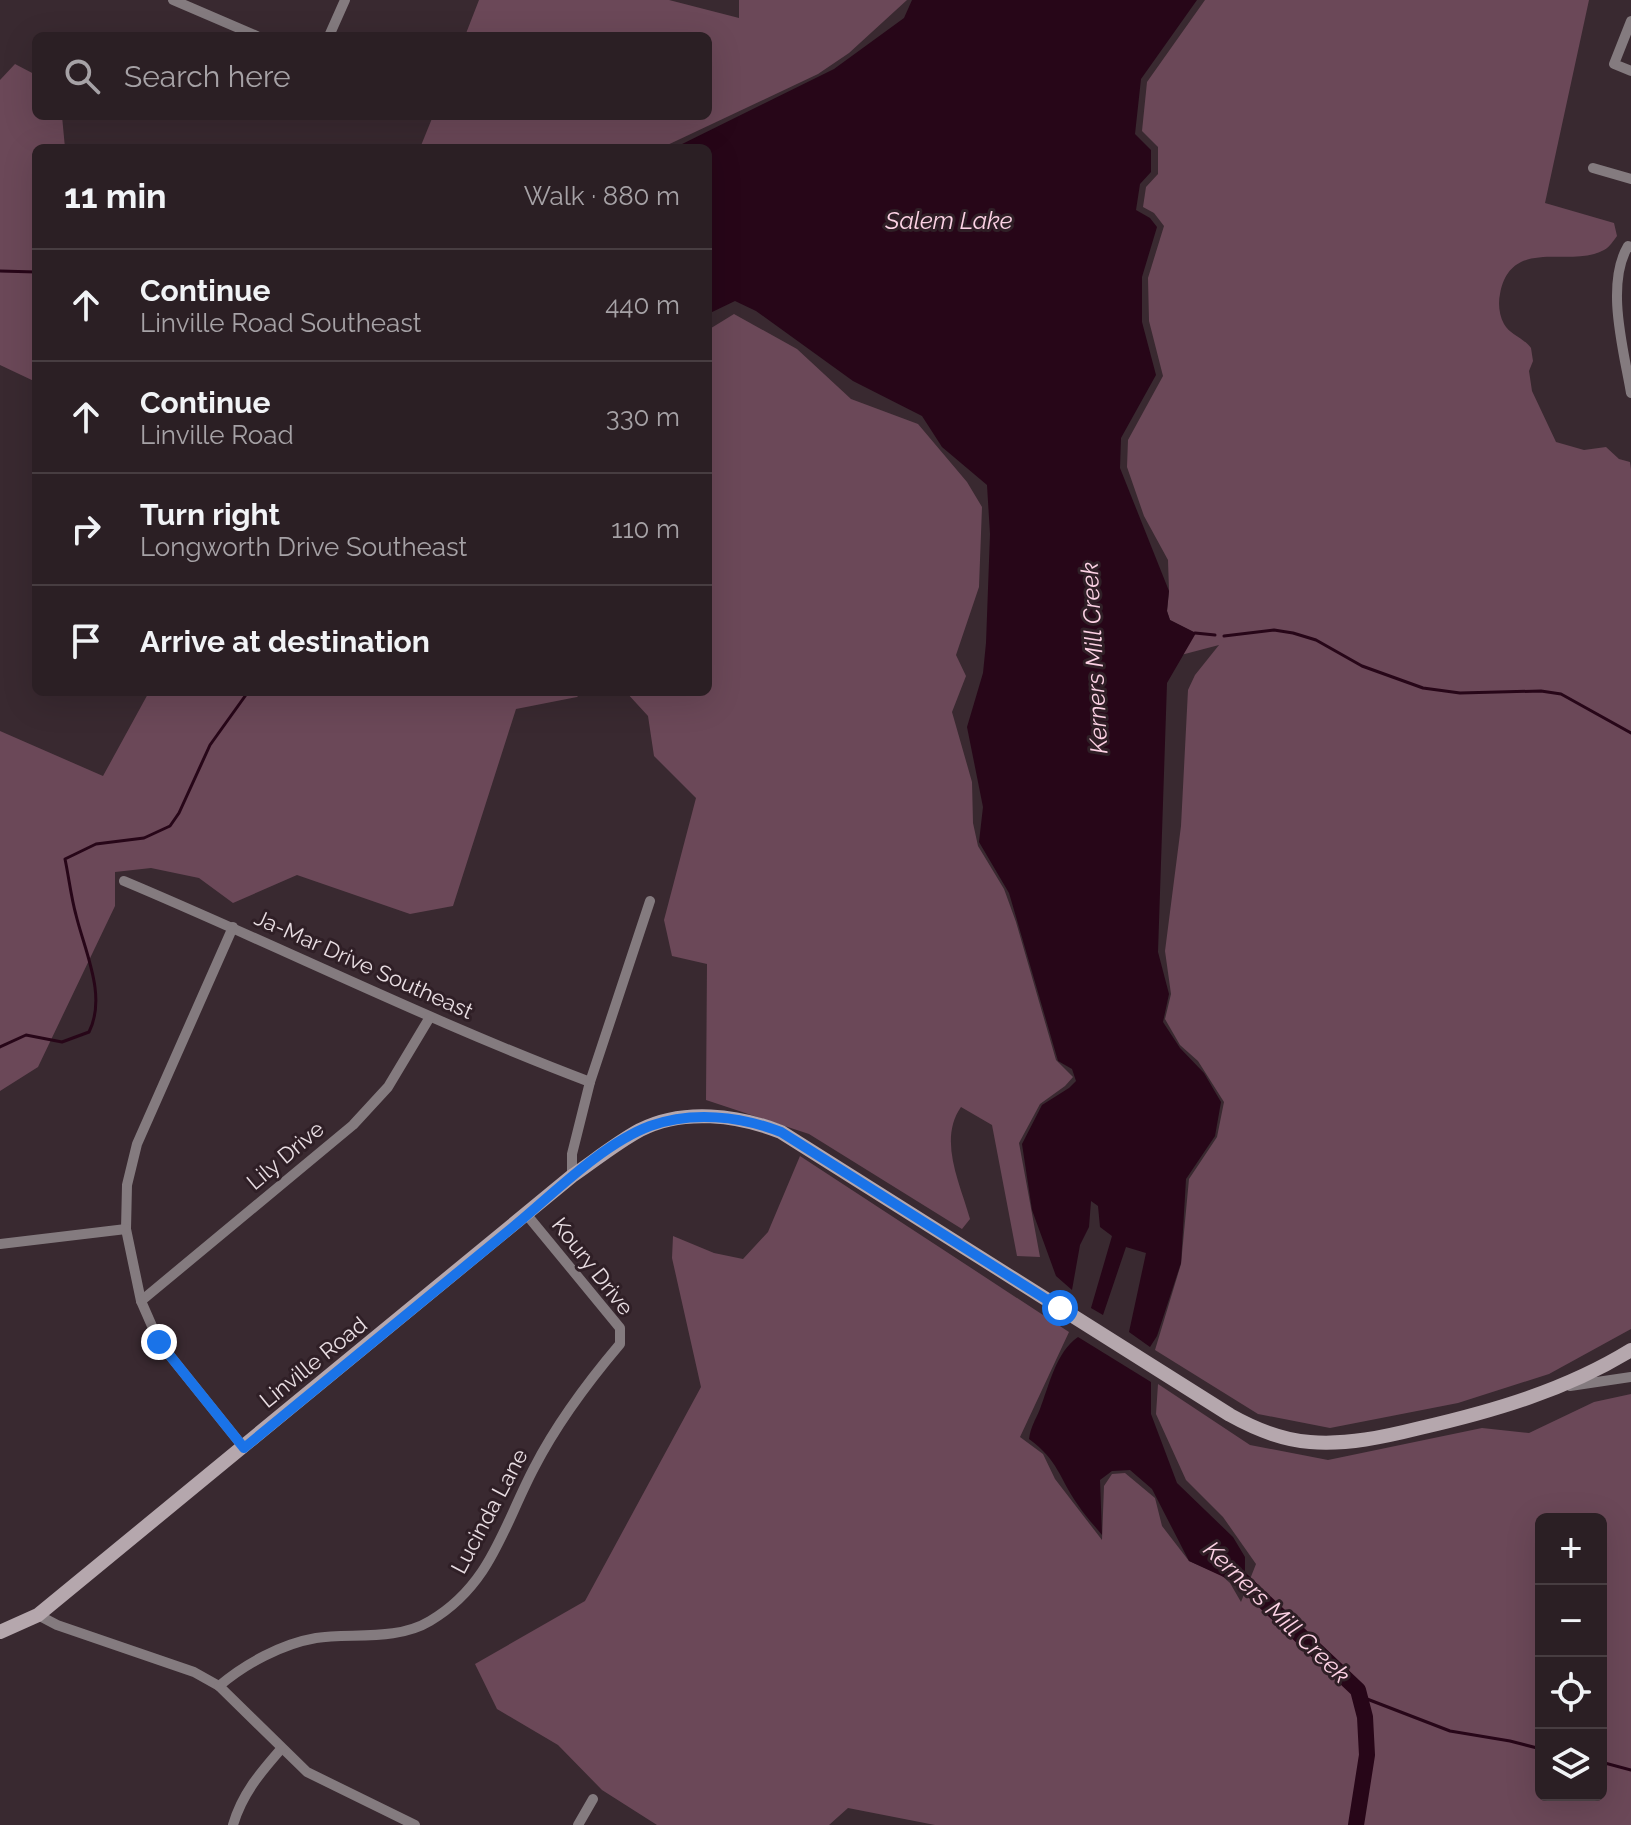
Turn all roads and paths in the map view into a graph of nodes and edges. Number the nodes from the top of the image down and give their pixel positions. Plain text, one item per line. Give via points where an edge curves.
1 (173, 0) edge
2 (345, 0) edge
3 (196, 4) edge
4 (1631, 21) edge
5 (249, 32) edge
6 (331, 32) edge
7 (1631, 71) edge
8 (1593, 168) dead end
9 (1631, 179) edge
10 (1630, 247) edge
11 (1631, 393) edge
12 (124, 881) dead end
13 (650, 901) dead end
14 (233, 927) junction
15 (430, 1017) junction
16 (590, 1082) junction
17 (572, 1176) junction
18 (527, 1215) junction
19 (126, 1229) junction
20 (0, 1244) edge
21 (141, 1301) junction
22 (620, 1344) joint
23 (1631, 1350) edge
24 (1631, 1377) edge
25 (1560, 1387) junction
26 (244, 1448) junction
27 (38, 1615) junction
28 (0, 1632) edge
29 (219, 1686) junction
30 (281, 1749) junction
31 (593, 1799) dead end
32 (233, 1825) edge
33 (415, 1825) edge
34 (578, 1825) edge

1 - 3 street
2 - 6 street
3 - 5 street
4 - 7 street via 1614,64
8 - 9 street
10 - 11 street via 1616,281
12 - 14 street, Ja-Mar Drive Southeast
13 - 16 street
14 - 15 street, Ja-Mar Drive Southeast
14 - 19 street via 137,1144 127,1185
15 - 16 street, Ja-Mar Drive Southeast
15 - 21 street, Lily Drive via 388,1087 353,1125
16 - 17 street via 572,1154
17 - 18 main road, Linville Road
17 - 25 main road, Linville Road via 630,1136 666,1121 716,1117 767,1126 1230,1415 1285,1438 1327,1443 1373,1438
18 - 22 street, Koury Drive via 620,1328
18 - 26 main road, Linville Road
19 - 20 street
19 - 21 street
21 - 26 street via 159,1342
22 - 29 street, Lucinda Lane via 563,1416 492,1558 467,1594 427,1623 392,1633 314,1638 247,1665
23 - 25 main road, Linville Road
24 - 25 street
26 - 27 main road, Linville Road
27 - 28 main road, Linville Road
27 - 29 street
29 - 30 street
30 - 32 street via 253,1781
30 - 33 street via 307,1772
31 - 34 street

